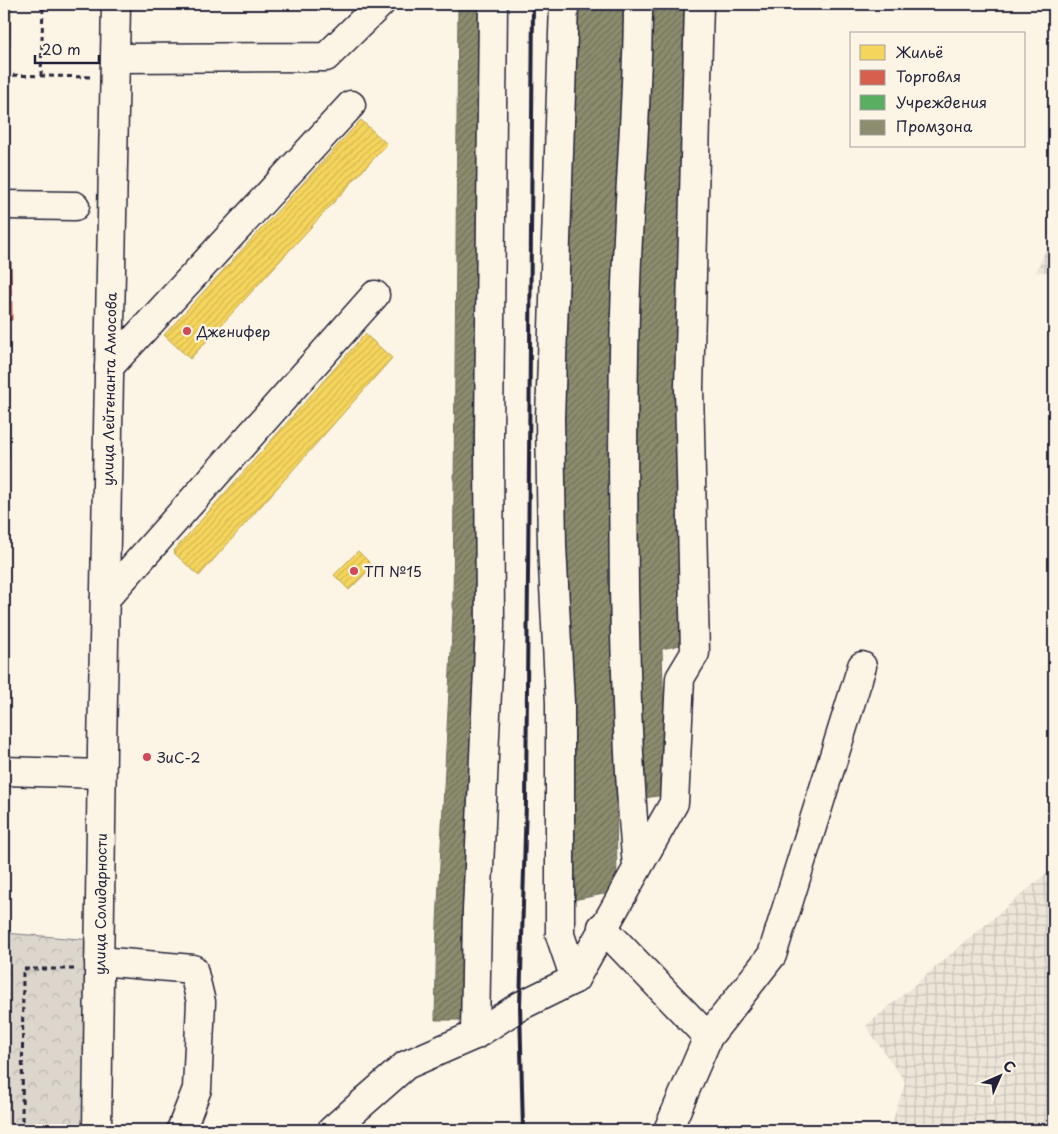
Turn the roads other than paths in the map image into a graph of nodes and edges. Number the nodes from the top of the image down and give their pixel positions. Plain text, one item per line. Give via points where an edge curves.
1 (116, 4) edge
2 (380, 4) edge
3 (493, 4) edge
4 (564, 4) edge
5 (638, 4) edge
6 (700, 4) edge
7 (115, 68) junction
8 (350, 105) dead end
9 (4, 205) edge
10 (75, 206) dead end
11 (376, 295) dead end
12 (109, 367) junction
13 (105, 598) junction
14 (862, 666) dead end
15 (4, 771) edge
16 (101, 774) junction
17 (636, 866) junction
18 (602, 927) junction
19 (99, 965) junction
20 (575, 979) junction
21 (475, 1035) junction
22 (708, 1037) junction
23 (97, 1130) edge
24 (181, 1130) edge
25 (332, 1130) edge
26 (668, 1130) edge

1 - 7 street, улица Лейтенанта Амосова
2 - 7 street via 326,57
3 - 21 street via 488,435 490,626 477,911
4 - 20 street via 550,418 552,546 560,702 560,935
5 - 17 street via 638,79 626,285 622,461 625,658
6 - 17 street via 689,388 696,653 680,678 674,803
7 - 12 street, улица Лейтенанта Амосова
8 - 12 street
9 - 10 street
11 - 13 street
12 - 13 street, улица Лейтенанта Амосова
13 - 16 street, улица Лейтенанта Амосова
14 - 22 street via 772,955
15 - 16 street
16 - 19 street, улица Солидарности
17 - 18 street
18 - 20 street
18 - 22 street
19 - 23 street, улица Солидарности
19 - 24 street via 193,969 201,1002 197,1089
20 - 21 street via 520,1006
21 - 25 street via 406,1066
22 - 26 street

